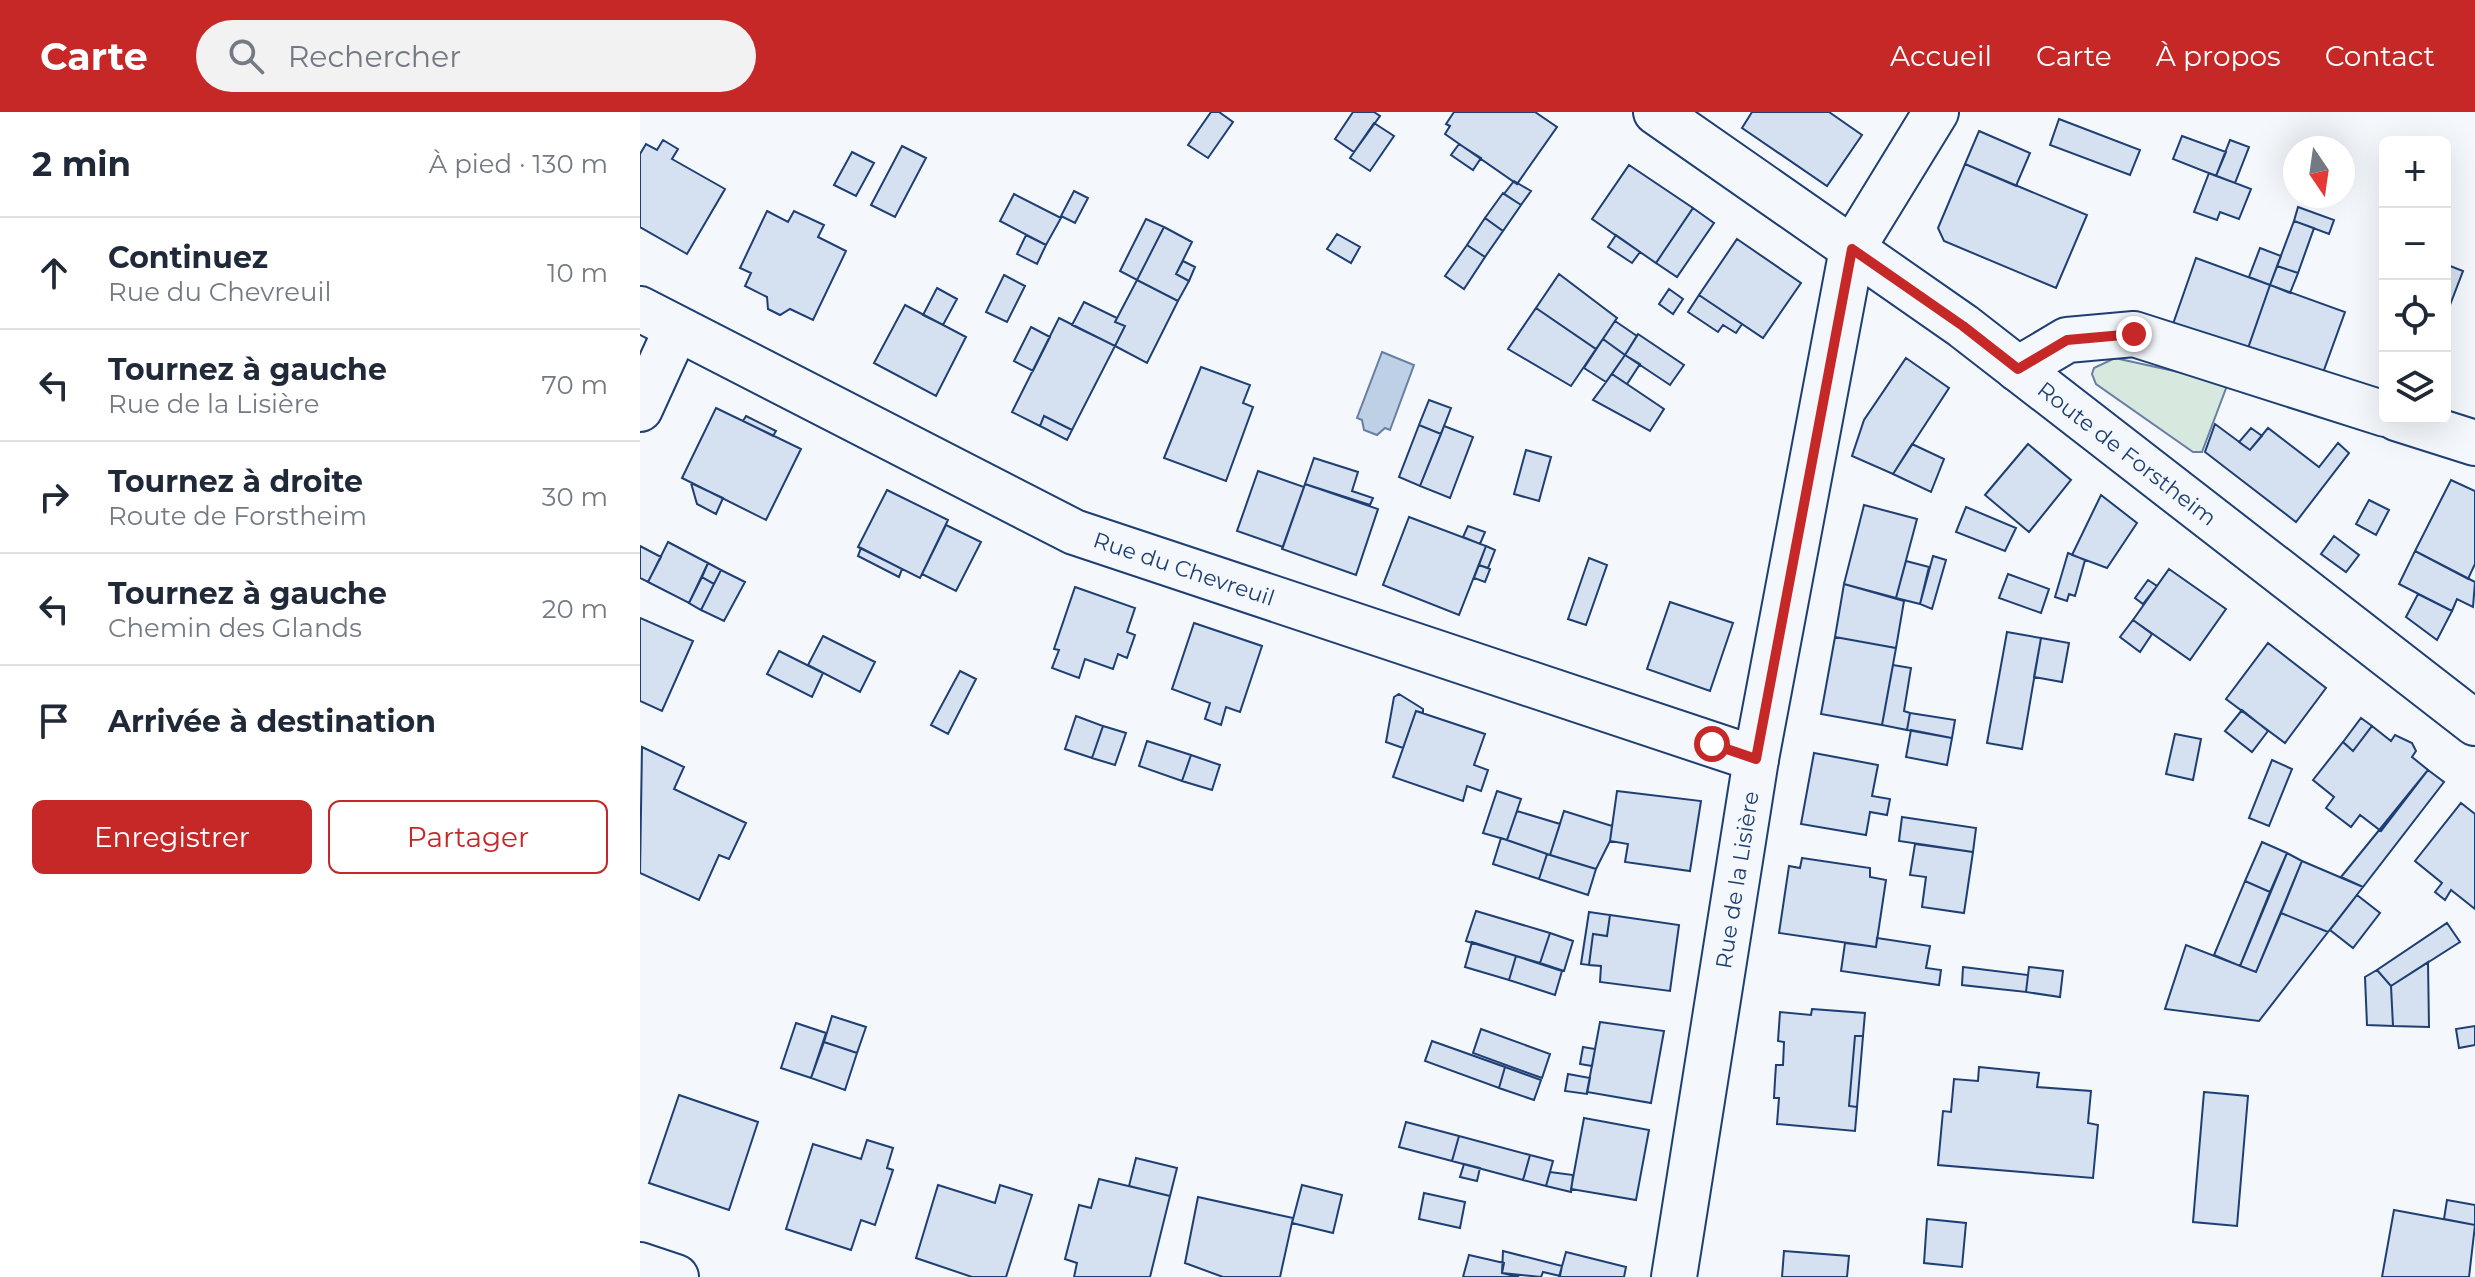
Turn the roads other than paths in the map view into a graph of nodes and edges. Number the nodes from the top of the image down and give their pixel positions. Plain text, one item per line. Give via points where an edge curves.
1 (1656, 112) edge
2 (1936, 112) edge
3 (1852, 249) junction
4 (658, 320) edge
5 (2018, 369) junction
6 (640, 409) edge
7 (2379, 412) edge
8 (2415, 424) edge
9 (2475, 443) edge
10 (2475, 723) edge
11 (1756, 759) junction
12 (640, 1265) edge
13 (676, 1277) edge
14 (1674, 1277) edge

1 - 3 street, Route de Forstheim
2 - 3 street
3 - 5 street, Route de Forstheim
3 - 11 street, Rue de la Lisière
4 - 6 street
4 - 11 street, Rue du Chevreuil via 1074,532
5 - 7 street via 2067,340 2134,334
5 - 10 street, Route de Forstheim
8 - 9 street
11 - 14 street, Rue de la Lisière
12 - 13 street

